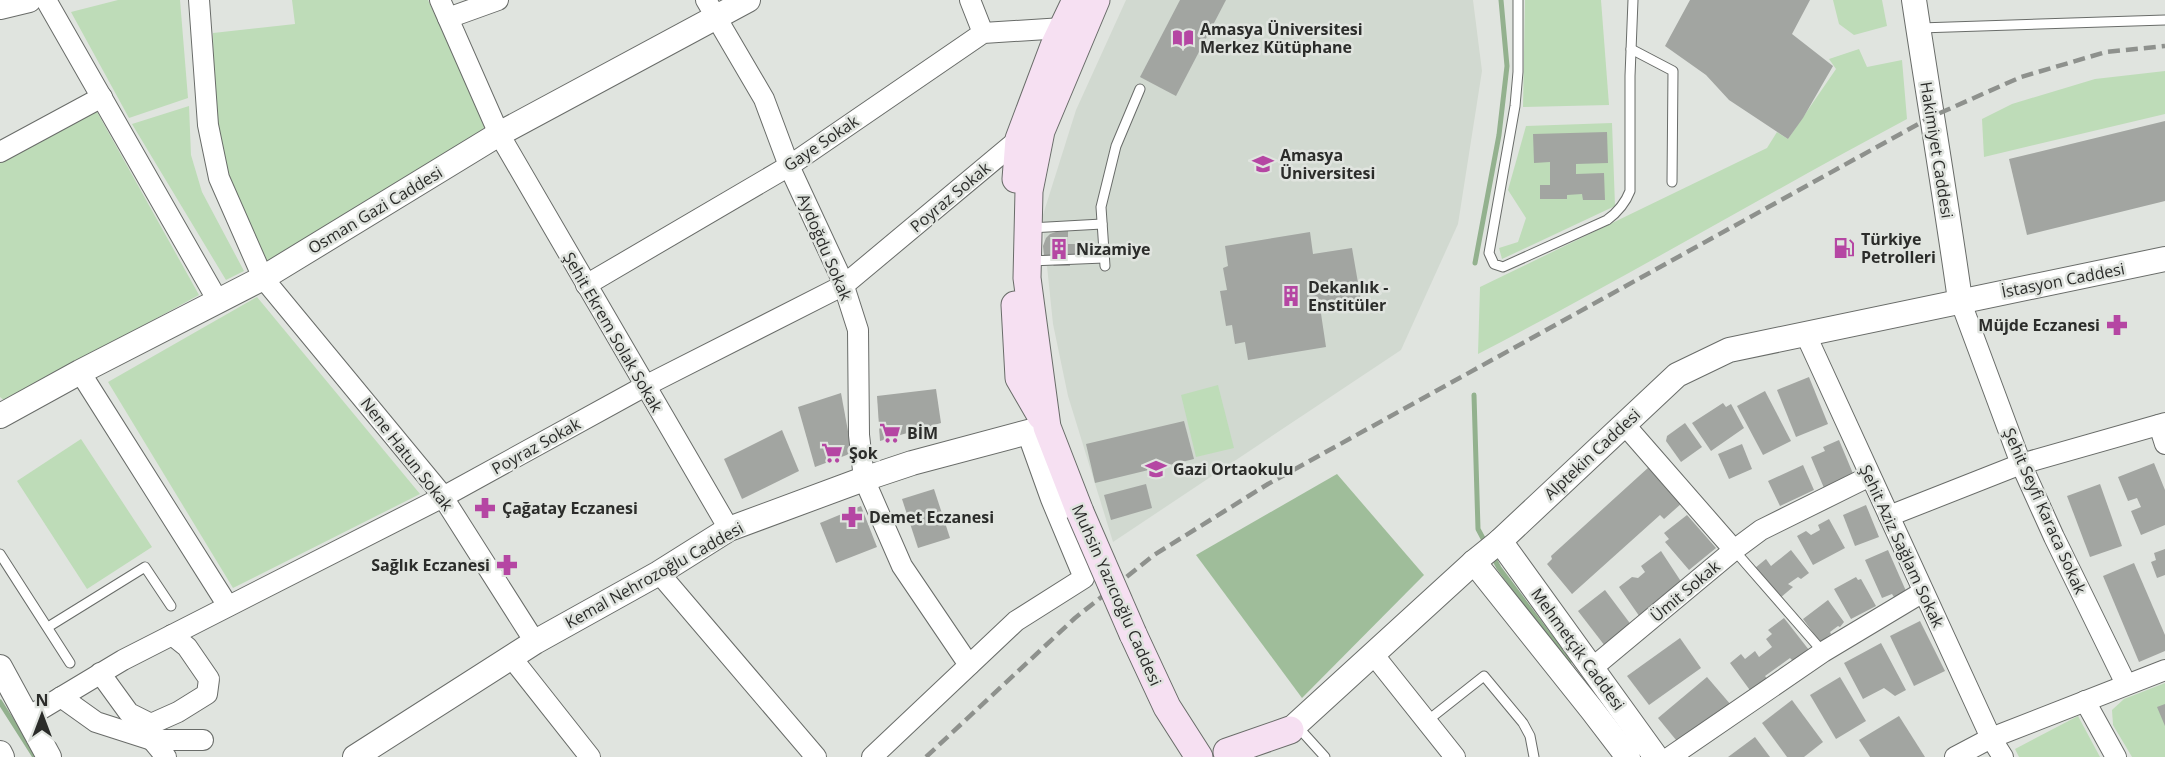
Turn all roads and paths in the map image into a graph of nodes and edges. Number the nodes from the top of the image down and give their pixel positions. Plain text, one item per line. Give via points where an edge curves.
1 (46, 0) edge
2 (199, 0) edge
3 (440, 0) edge
4 (498, 0) edge
5 (748, 0) edge
6 (970, 0) edge
7 (1076, 0) edge
8 (1096, 0) edge
9 (1518, 0) edge
10 (1633, 0) edge
11 (1914, 0) edge
12 (710, 9) edge
13 (448, 18) junction
14 (2165, 20) edge
15 (1062, 28) junction
16 (1918, 28) junction
17 (983, 33) junction
18 (1631, 49) junction
19 (1140, 89) dead end
20 (102, 97) junction
21 (499, 134) junction
22 (1019, 139) junction
23 (0, 152) edge
24 (789, 166) junction
25 (1672, 182) dead end
26 (1102, 224) junction
27 (1028, 228) junction
28 (2165, 259) edge
29 (1028, 261) junction
30 (263, 278) junction
31 (586, 285) junction
32 (844, 285) junction
33 (1960, 300) junction
34 (218, 301) junction
35 (1805, 333) junction
36 (80, 372) junction
37 (645, 386) junction
38 (0, 416) edge
39 (1624, 424) junction
40 (1037, 430) junction
41 (2163, 431) edge
42 (2021, 464) junction
43 (1870, 476) junction
44 (864, 479) junction
45 (443, 497) junction
46 (1888, 516) junction
47 (729, 530) junction
48 (1500, 541) junction
49 (1734, 550) junction
50 (0, 554) edge
51 (1474, 562) junction
52 (659, 573) junction
53 (1923, 592) junction
54 (171, 606) dead end
55 (228, 606) junction
56 (48, 627) junction
57 (172, 635) junction
58 (535, 642) junction
59 (1823, 652) junction
60 (1373, 654) junction
61 (511, 657) junction
62 (70, 663) dead end
63 (969, 664) junction
64 (0, 667) edge
65 (1591, 669) junction
66 (2165, 670) edge
67 (100, 673) junction
68 (2126, 684) junction
69 (60, 697) junction
70 (2085, 701) junction
71 (28, 717) junction
72 (1427, 721) junction
73 (1293, 727) junction
74 (1991, 738) junction
75 (152, 740) junction
76 (203, 740) dead end
77 (0, 753) edge
78 (1227, 755) edge
79 (1450, 755) edge
80 (2, 757) edge
81 (50, 757) edge
82 (166, 757) edge
83 (355, 757) edge
84 (590, 757) edge
85 (816, 757) edge
86 (872, 757) edge
87 (1199, 757) edge
88 (1274, 757) edge
89 (1325, 757) edge
90 (1534, 757) edge
91 (1628, 757) edge
92 (1656, 757) edge
93 (1670, 757) edge
94 (1955, 757) edge
95 (2003, 757) edge
96 (2116, 757) edge

1 - 20 street
2 - 30 street, Nene Hatun Sokak via 208,125 219,178
3 - 13 street, Şehit Ekrem Solak Sokak
4 - 13 street
5 - 12 street, Osman Gazi Caddesi
6 - 17 street
7 - 15 main road, Muhsin Yazıcıoğlu Caddesi
8 - 27 main road, Muhsin Yazıcıoğlu Caddesi via 1041,130 1029,191
9 - 18 lane via 1515,106 1489,253 1499,266 1508,267 1607,220 1622,207 1630,191
10 - 18 lane
11 - 16 street, Hakimiyet Caddesi
12 - 21 street, Osman Gazi Caddesi
12 - 24 street, Aydoğdu Sokak via 764,99
13 - 21 street, Şehit Ekrem Solak Sokak
14 - 16 lane
15 - 17 street
15 - 22 main road, Muhsin Yazıcıoğlu Caddesi
16 - 33 street, Hakimiyet Caddesi
17 - 24 street, Gaye Sokak
18 - 25 lane via 1673,71
19 - 26 lane via 1116,146 1101,207
20 - 23 street
20 - 34 street
21 - 30 street, Osman Gazi Caddesi
21 - 31 street, Şehit Ekrem Solak Sokak
22 - 32 street, Poyraz Sokak
22 - 40 main road, Muhsin Yazıcıoğlu Caddesi via 1011,242 1019,378
24 - 31 street, Gaye Sokak
24 - 32 street, Aydoğdu Sokak
26 - 27 lane
26 - 29 lane via 1104,262
27 - 29 main road, Muhsin Yazıcıoğlu Caddesi
28 - 33 street, İstasyon Caddesi
29 - 40 main road, Muhsin Yazıcıoğlu Caddesi
30 - 34 street, Osman Gazi Caddesi
30 - 45 street, Nene Hatun Sokak
31 - 37 street, Şehit Ekrem Solak Sokak
32 - 37 street, Poyraz Sokak
32 - 44 street, Aydoğdu Sokak via 858,330 859,435
33 - 35 street, Alptekin Caddesi
33 - 42 street, Şehit Seyfi Karaca Sokak
34 - 36 street, Osman Gazi Caddesi
35 - 39 street, Alptekin Caddesi via 1729,350 1677,375
35 - 43 street, Şehit Aziz Sağlam Sokak
36 - 38 street, Osman Gazi Caddesi
36 - 55 street
37 - 45 street, Poyraz Sokak
37 - 47 street, Şehit Ekrem Solak Sokak
39 - 48 street, Alptekin Caddesi
39 - 49 street, Ümit Sokak
40 - 44 street, Kemal Nehrozoğlu Caddesi
40 - 63 street via 1051,499 1084,578 1016,621
40 - 87 main road, Muhsin Yazıcıoğlu Caddesi, bridge via 1080,512 1167,707
41 - 42 street
42 - 46 street
42 - 68 street, Şehit Seyfi Karaca Sokak
43 - 46 street, Şehit Aziz Sağlam Sokak
43 - 49 street via 1761,530
44 - 47 street, Kemal Nehrozoğlu Caddesi
44 - 63 street, Aydoğdu Sokak via 902,566
45 - 55 street, Poyraz Sokak
45 - 58 street, Nene Hatun Sokak
46 - 53 street, Şehit Aziz Sağlam Sokak
47 - 52 street, Kemal Nehrozoğlu Caddesi
48 - 51 street, Alptekin Caddesi
48 - 65 street, Mehmetçik Caddesi
49 - 59 lane
49 - 65 street, Ümit Sokak
50 - 56 lane
51 - 60 street, Alptekin Caddesi
51 - 91 street, Mehmetçik Caddesi
52 - 58 street, Kemal Nehrozoğlu Caddesi
52 - 85 street
53 - 59 street
53 - 74 street, Şehit Aziz Sağlam Sokak
54 - 56 lane via 145,567
55 - 57 street, Poyraz Sokak
56 - 62 lane
57 - 67 street, Poyraz Sokak
57 - 67 street via 187,647 209,679 207,694 178,712 150,724 129,713
58 - 61 street, Kemal Nehrozoğlu Caddesi
59 - 93 street
60 - 72 street
60 - 73 street, Alptekin Caddesi
61 - 83 street, Kemal Nehrozoğlu Caddesi
61 - 84 street
63 - 86 street
64 - 71 street
65 - 92 street, Mehmetçik Caddesi
66 - 68 street
67 - 69 street, Poyraz Sokak
68 - 70 street
69 - 71 street, Poyraz Sokak
69 - 75 street via 96,723
70 - 74 street
70 - 96 street
71 - 81 street
72 - 79 street
72 - 90 lane via 1484,676 1523,723
73 - 78 main road
73 - 88 main road
73 - 89 lane
74 - 94 street
74 - 95 street, Şehit Aziz Sağlam Sokak
75 - 76 street
75 - 82 street
77 - 80 street

